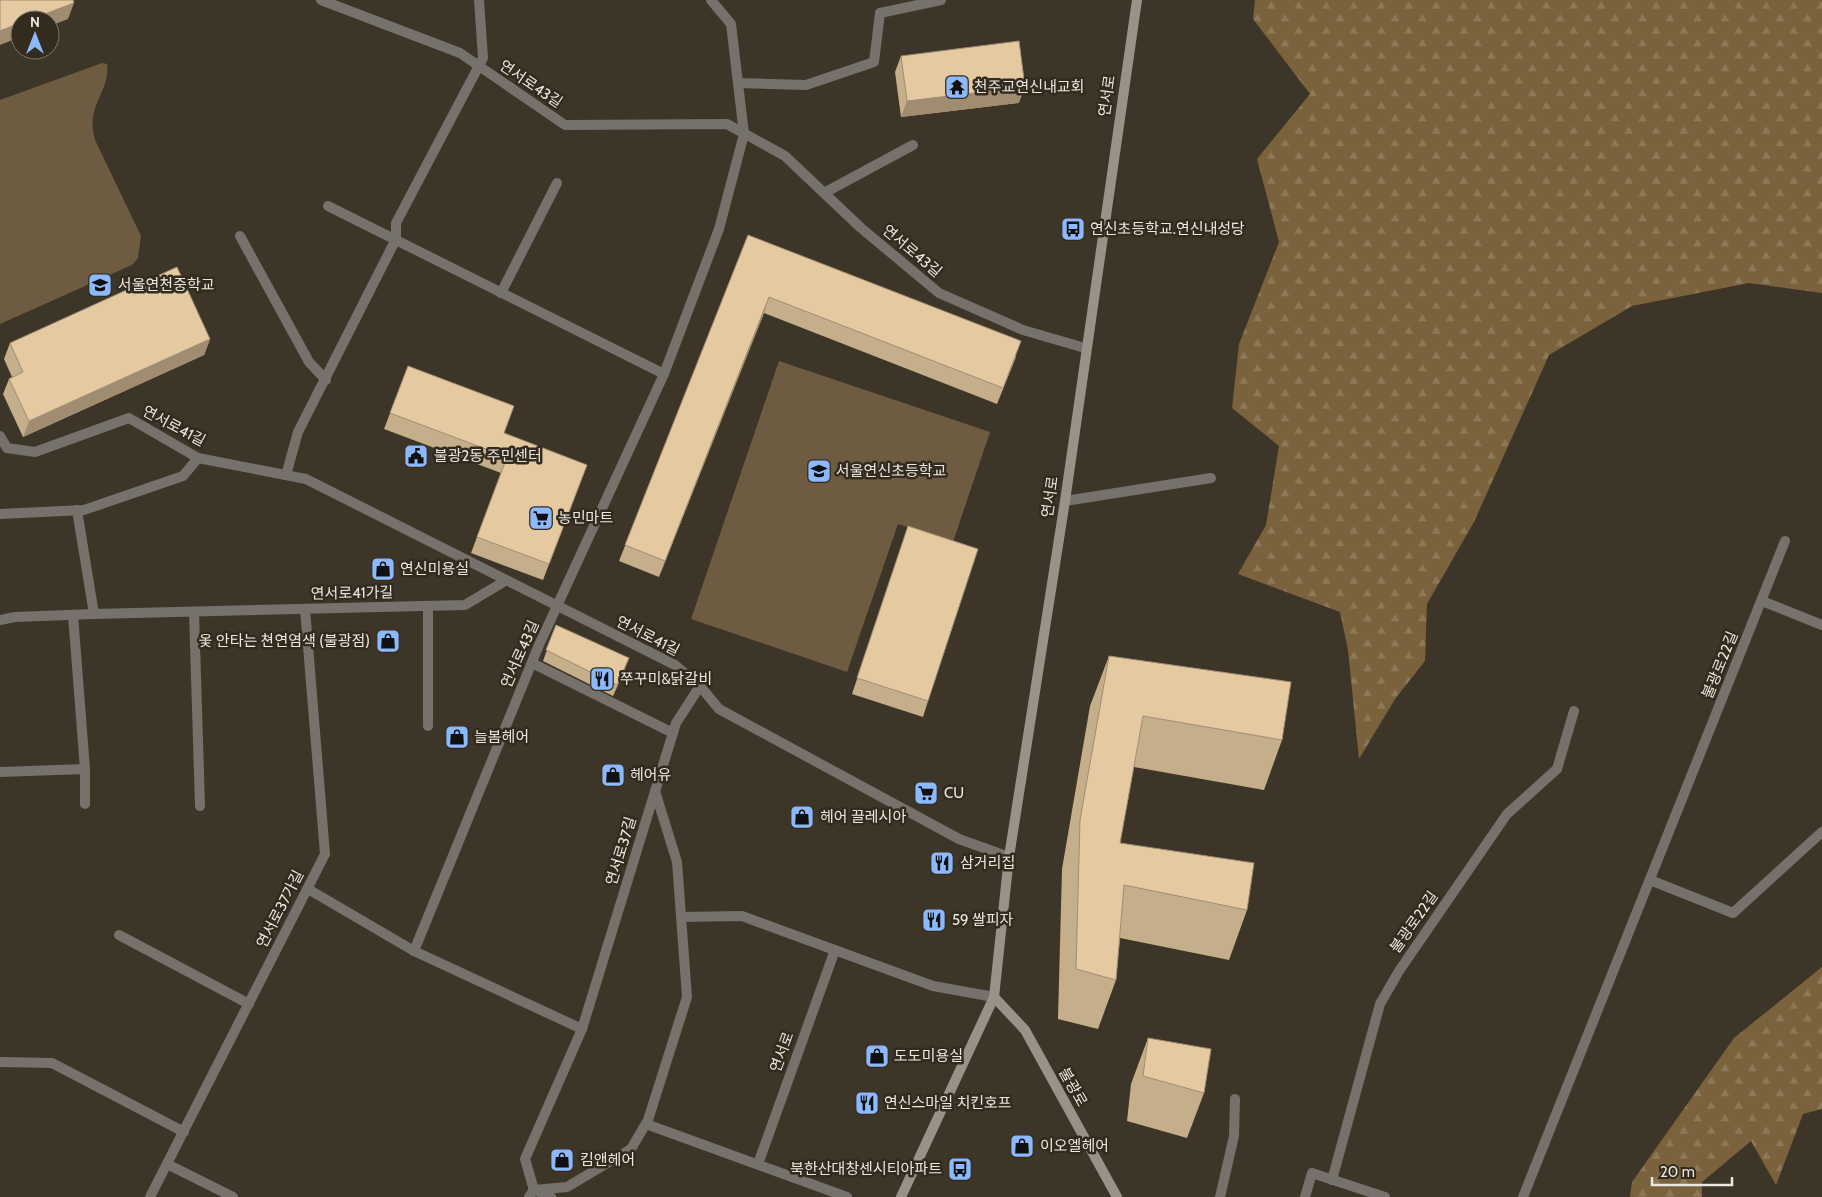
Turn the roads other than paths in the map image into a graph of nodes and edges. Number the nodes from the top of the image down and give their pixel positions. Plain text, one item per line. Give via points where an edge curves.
1 (321, 0) edge
2 (479, 0) edge
3 (711, 0) edge
4 (941, 0) edge
5 (1137, 0) edge
6 (478, 66) junction
7 (738, 84) junction
8 (744, 134) junction
9 (913, 145) dead end
10 (557, 183) dead end
11 (824, 193) junction
12 (328, 206) dead end
13 (240, 236) dead end
14 (396, 239) junction
15 (501, 293) junction
16 (1085, 348) junction
17 (664, 374) junction
18 (326, 380) junction
19 (0, 436) edge
20 (198, 458) junction
21 (286, 475) junction
22 (1211, 478) dead end
23 (1065, 501) junction
24 (77, 510) junction
25 (0, 514) edge
26 (1785, 541) dead end
27 (504, 581) junction
28 (1762, 601) junction
29 (428, 606) junction
30 (558, 608) junction
31 (305, 609) junction
32 (194, 612) junction
33 (94, 614) junction
34 (73, 615) junction
35 (0, 620) edge
36 (1822, 624) edge
37 (532, 663) junction
38 (700, 686) junction
39 (1574, 711) dead end
40 (428, 726) dead end
41 (673, 733) junction
42 (86, 770) junction
43 (0, 772) edge
44 (655, 791) junction
45 (85, 804) dead end
46 (200, 806) dead end
47 (1822, 832) edge
48 (1009, 857) junction
49 (1650, 880) junction
50 (308, 889) junction
51 (681, 917) junction
52 (119, 935) dead end
53 (835, 950) junction
54 (414, 951) junction
55 (994, 997) junction
56 (249, 1004) junction
57 (582, 1029) junction
58 (0, 1062) edge
59 (1235, 1099) dead end
60 (646, 1124) junction
61 (184, 1132) junction
62 (167, 1164) junction
63 (758, 1164) junction
64 (1332, 1180) junction
65 (531, 1193) edge
66 (150, 1197) edge
67 (233, 1197) edge
68 (551, 1197) edge
69 (847, 1197) edge
70 (901, 1197) edge
71 (1117, 1197) edge
72 (1220, 1197) edge
73 (1305, 1197) edge
74 (1385, 1197) edge
75 (1523, 1197) edge

1 - 6 street, 연서로43길 via 460,53
2 - 6 street, 연서로43길 via 483,58
3 - 7 street via 731,24
4 - 7 street via 880,13 874,62 806,85
5 - 16 main road, 연서로
6 - 8 street, 연서로43길 via 565,125 727,124
6 - 14 street, 연서로43길 via 396,223
7 - 8 street
8 - 11 street, 연서로43길 via 785,156
8 - 17 street, 연서로43길 via 719,229
9 - 11 street
10 - 15 street
11 - 16 street, 연서로43길 via 938,293 1023,330
12 - 14 street
13 - 18 street via 310,362
14 - 15 street
14 - 18 street, 연서로43길
15 - 17 street
16 - 23 main road, 연서로
17 - 30 street, 연서로43길
18 - 21 street via 298,432
19 - 20 street, 연서로41길 via 7,448 35,452 129,418
20 - 21 street, 연서로41길
20 - 24 street via 183,476
21 - 27 street, 연서로41길 via 306,479
22 - 23 street
23 - 48 main road, 연서로
24 - 25 street
24 - 33 street
26 - 28 street, 불광로22길
27 - 29 street, 연서로41가길 via 465,605
27 - 30 street, 연서로41길
28 - 36 street
28 - 49 street, 불광로22길
29 - 31 street, 연서로41가길
29 - 40 street
30 - 37 street, 연서로43길
30 - 38 street, 연서로41길 via 675,665
31 - 32 street, 연서로41가길
31 - 50 street, 연서로37가길 via 325,854
32 - 33 street, 연서로41가길
32 - 46 street
33 - 34 street, 연서로41가길
34 - 35 street, 연서로41가길
34 - 42 street
37 - 41 street
37 - 54 street, 연서로43길
38 - 41 street, 연서로37길
38 - 48 street, 연서로41길 via 719,709 959,839
39 - 64 street, 불광로22길 via 1557,769 1508,814 1399,971 1380,1004
41 - 44 street, 연서로37길
42 - 43 street
42 - 45 street
44 - 51 street via 677,862
44 - 57 street, 연서로37길
47 - 49 street via 1732,912
48 - 55 main road, 연서로
49 - 75 street, 불광로22길
50 - 54 street
50 - 56 street, 연서로37가길
51 - 53 street via 742,916
51 - 60 street via 686,997
52 - 56 street
53 - 55 street via 933,986
53 - 63 street, 연서로
54 - 57 street
55 - 70 main road, 연서로
55 - 71 main road, 불광로 via 1026,1030
56 - 61 street, 연서로37가길
57 - 65 street, 연서로37길 via 525,1159
58 - 61 street via 52,1063
59 - 72 street via 1234,1136
60 - 63 street
60 - 65 street via 631,1149 567,1187
61 - 62 street, 연서로37가길
62 - 66 street, 연서로37가길
62 - 67 street
63 - 69 street
64 - 73 street via 1312,1173
64 - 74 street
65 - 68 street

